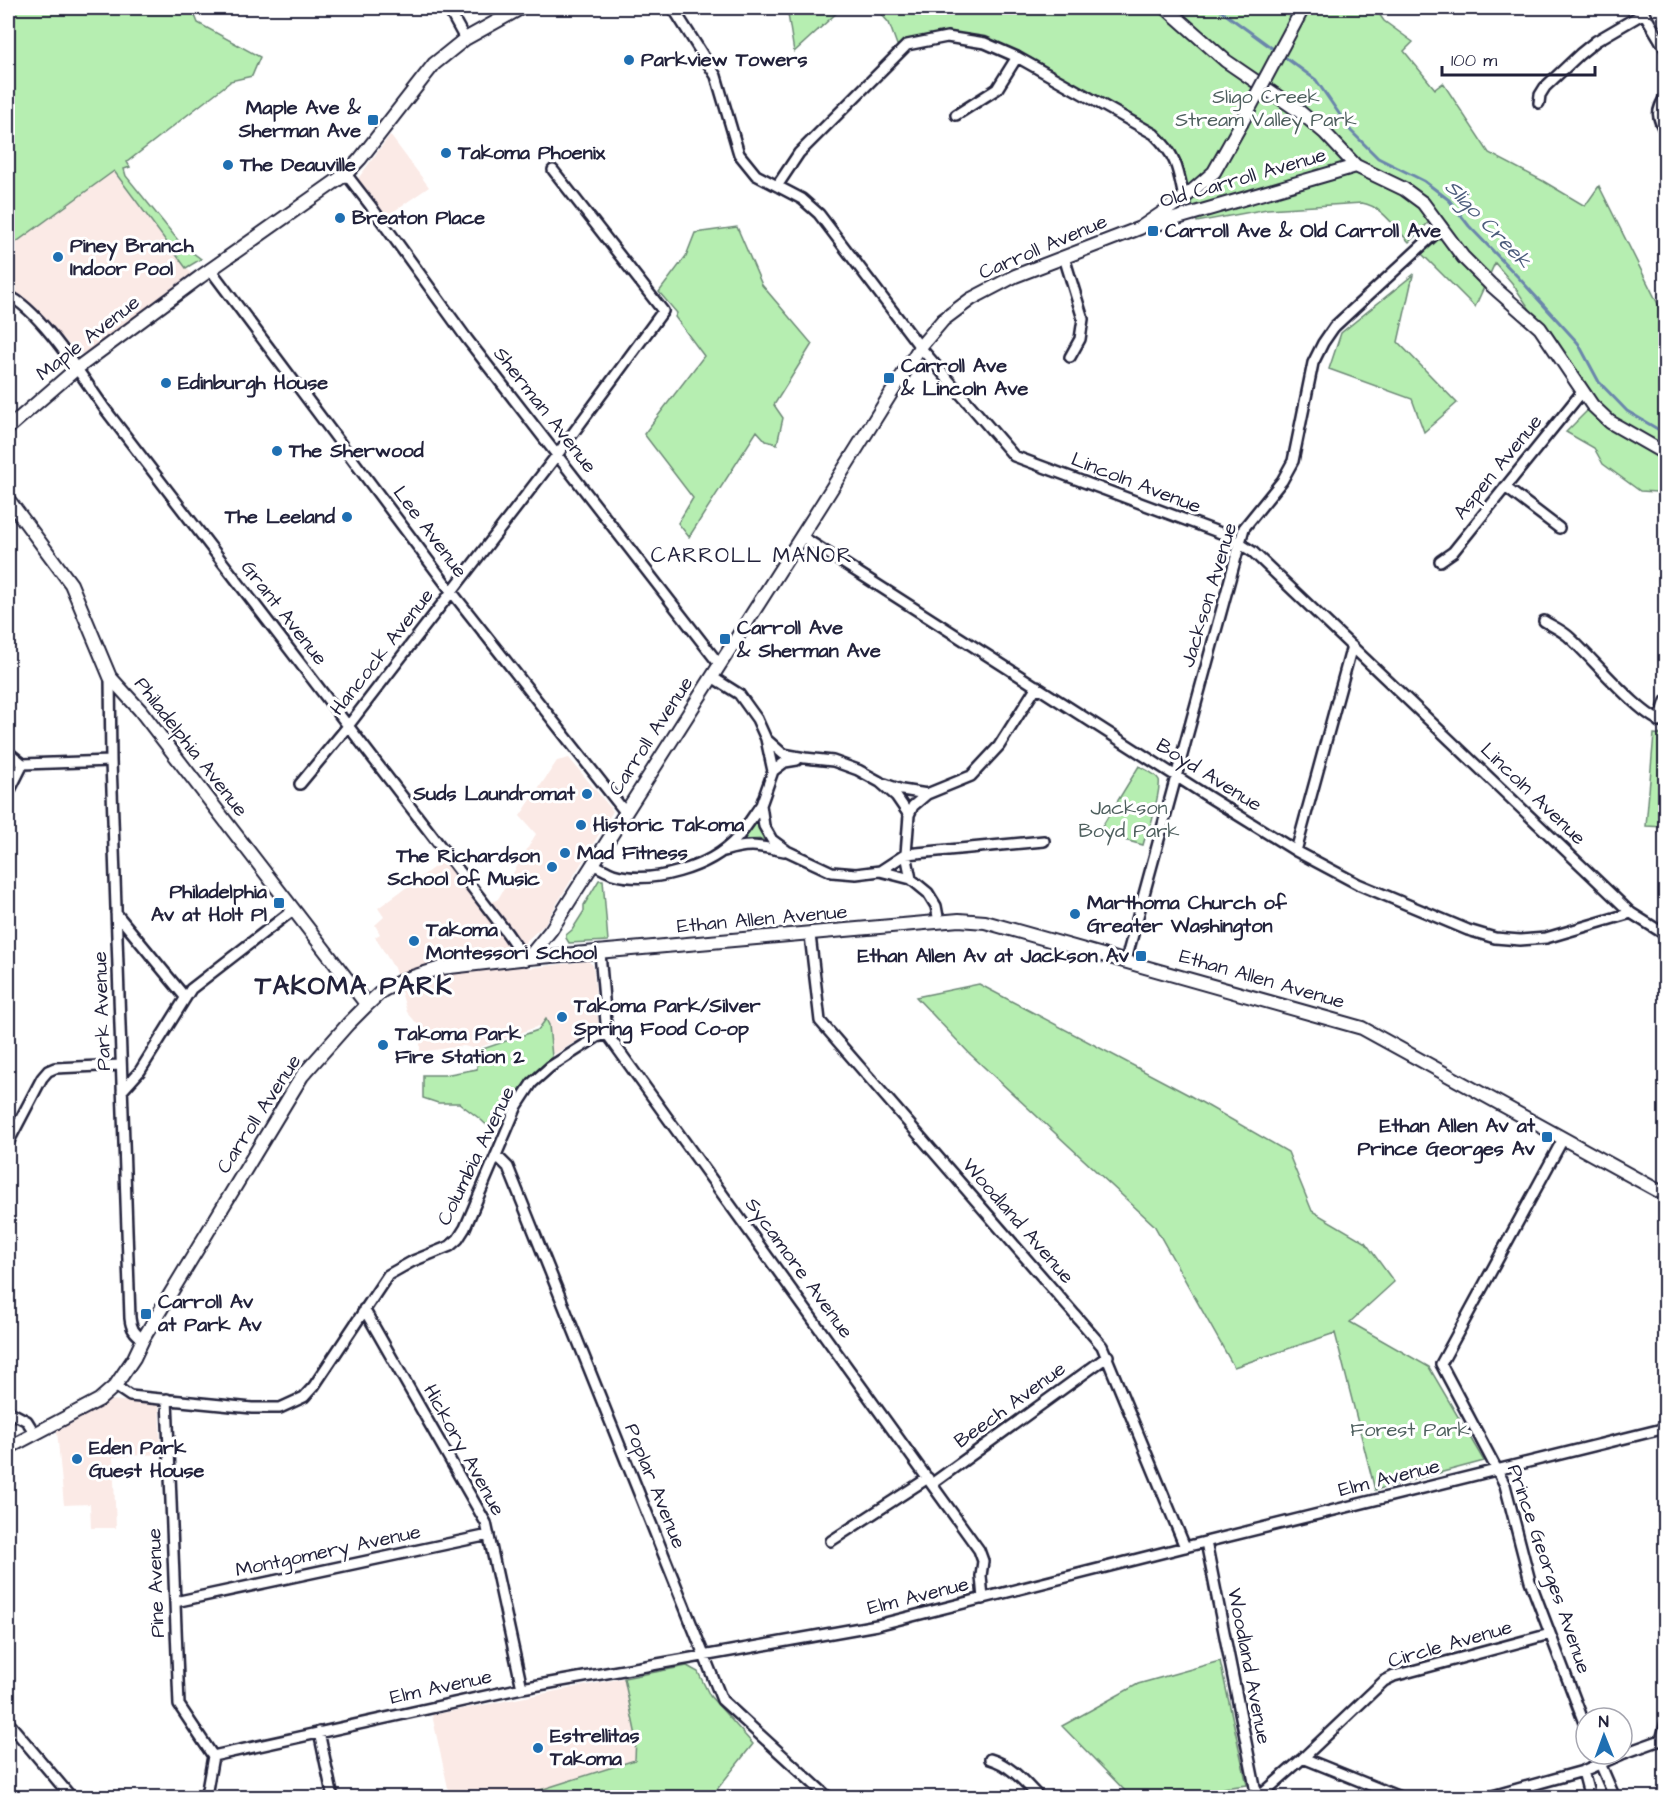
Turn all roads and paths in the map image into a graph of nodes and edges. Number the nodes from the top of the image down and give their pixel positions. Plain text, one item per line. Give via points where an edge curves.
1 (448, 8) edge
2 (521, 8) edge
3 (673, 8) edge
4 (1166, 8) edge
5 (1304, 8) edge
6 (1642, 10) edge
7 (465, 39) junction
8 (1665, 50) edge
9 (1017, 57) junction
10 (1665, 94) edge
11 (1539, 103) dead end
12 (956, 115) dead end
13 (1665, 133) edge
14 (1356, 165) junction
15 (553, 170) dead end
16 (346, 174) junction
17 (777, 186) junction
18 (1184, 198) junction
19 (1442, 227) junction
20 (1140, 228) junction
21 (1064, 257) junction
22 (210, 269) junction
23 (8, 296) edge
24 (920, 347) junction
25 (1070, 357) dead end
26 (76, 369) junction
27 (1582, 392) junction
28 (8, 428) edge
29 (1665, 454) edge
30 (557, 455) junction
31 (1505, 487) junction
32 (8, 499) edge
33 (1559, 528) dead end
34 (801, 537) junction
35 (1239, 544) junction
36 (1440, 561) dead end
37 (451, 591) junction
38 (1544, 621) dead end
39 (1352, 646) junction
40 (719, 664) junction
41 (712, 676) junction
42 (110, 677) junction
43 (1037, 686) junction
44 (1665, 701) edge
45 (1662, 723) edge
46 (348, 726) junction
47 (766, 739) junction
48 (8, 752) edge
49 (805, 758) junction
50 (111, 761) junction
51 (23, 764) junction
52 (773, 771) junction
53 (1176, 775) junction
54 (880, 782) junction
55 (300, 784) dead end
56 (8, 794) edge
57 (927, 794) junction
58 (761, 804) junction
59 (625, 812) junction
60 (909, 815) junction
61 (1044, 841) dead end
62 (787, 851) junction
63 (906, 851) junction
64 (1296, 851) junction
65 (721, 852) junction
66 (592, 864) junction
67 (880, 871) junction
68 (911, 879) junction
69 (293, 910) junction
70 (116, 913) junction
71 (1631, 913) junction
72 (939, 922) junction
73 (810, 935) junction
74 (1665, 935) edge
75 (600, 953) junction
76 (525, 959) junction
77 (1126, 960) junction
78 (186, 997) junction
79 (367, 1005) junction
80 (607, 1034) junction
81 (121, 1065) junction
82 (122, 1091) junction
83 (1563, 1139) junction
84 (8, 1143) edge
85 (496, 1155) junction
86 (1665, 1196) edge
87 (364, 1309) junction
88 (142, 1339) junction
89 (1108, 1356) junction
90 (115, 1386) junction
91 (167, 1399) junction
92 (8, 1411) edge
93 (1665, 1428) edge
94 (35, 1434) junction
95 (8, 1448) edge
96 (1498, 1469) junction
97 (931, 1481) junction
98 (489, 1535) junction
99 (831, 1542) dead end
100 (1206, 1542) junction
101 (1185, 1546) junction
102 (983, 1599) junction
103 (175, 1602) junction
104 (1550, 1634) junction
105 (704, 1656) junction
106 (522, 1688) junction
107 (1578, 1706) edge
108 (8, 1722) edge
109 (1665, 1722) edge
110 (319, 1732) junction
111 (1663, 1741) edge
112 (1634, 1750) edge
113 (213, 1756) junction
114 (1303, 1758) junction
115 (990, 1759) dead end
116 (1597, 1766) edge
117 (1600, 1766) edge
118 (1583, 1771) junction
119 (1260, 1796) joint
120 (72, 1797) edge
121 (203, 1797) edge
122 (333, 1797) edge
123 (829, 1797) edge
124 (1040, 1797) edge
125 (1402, 1797) edge
126 (1485, 1797) edge
127 (1590, 1797) edge
128 (1615, 1797) edge

1 - 7 street
2 - 7 main road, Maple Avenue
3 - 17 street, Lincoln Avenue via 716,76 739,154 756,175
4 - 14 main road via 1226,61 1299,111
5 - 18 main road, Carroll Avenue, bridge via 1214,172
6 - 8 street
6 - 11 street via 1580,54 1545,87
7 - 16 main road, Maple Avenue via 434,63
9 - 12 street via 997,89
9 - 17 street via 985,43 947,37 907,45 799,153
9 - 18 street via 1154,134 1177,163
10 - 13 street via 1658,117
14 - 19 main road via 1404,189 1423,203
14 - 20 main road, Old Carroll Avenue
15 - 30 street, Hancock Avenue via 663,311
16 - 22 main road, Maple Avenue
16 - 30 street, Sherman Avenue
17 - 24 street, Lincoln Avenue via 802,199 819,214
18 - 20 main road, Carroll Avenue
19 - 27 main road via 1463,257 1540,328
19 - 35 street, Jackson Avenue via 1334,327 1323,343 1313,363 1293,461 1244,528
20 - 21 main road, Carroll Avenue
21 - 24 main road, Carroll Avenue via 971,298 943,320
21 - 25 street via 1083,319 1080,339
22 - 26 main road, Maple Avenue
22 - 37 street, Lee Avenue
23 - 26 street, Grant Avenue via 23,303
24 - 34 main road, Carroll Avenue
24 - 35 street, Lincoln Avenue via 1014,456 1226,535
26 - 28 main road, Maple Avenue
26 - 46 street, Grant Avenue
27 - 29 main road via 1610,422
27 - 31 street, Aspen Avenue
30 - 37 street, Hancock Avenue
30 - 40 street, Sherman Avenue
31 - 33 street
31 - 36 street, Aspen Avenue via 1453,552
32 - 42 main road, Philadelphia Avenue via 71,584
34 - 40 main road, Carroll Avenue
34 - 43 street, Boyd Avenue
35 - 39 street, Lincoln Avenue via 1253,552
35 - 53 street, Jackson Avenue
37 - 46 street, Hancock Avenue
37 - 59 street, Lee Avenue
38 - 45 street via 1566,634 1641,708
39 - 64 street
39 - 71 street, Lincoln Avenue
40 - 41 main road, Carroll Avenue
41 - 47 street via 739,694
41 - 59 main road, Carroll Avenue
42 - 50 street, Park Avenue
42 - 69 main road, Philadelphia Avenue via 140,710
43 - 53 street, Boyd Avenue
43 - 57 street via 999,746 971,776
44 - 45 street
46 - 55 street, Hancock Avenue
46 - 76 street, Grant Avenue
47 - 49 street via 783,754
47 - 52 street
48 - 51 street
49 - 52 street via 785,762
49 - 54 street via 833,761
50 - 51 street
50 - 70 street, Park Avenue
51 - 56 street
52 - 58 street
53 - 64 street, Boyd Avenue
53 - 77 street, Jackson Avenue
54 - 57 street
54 - 60 street
57 - 60 street
58 - 62 street via 764,826 772,840
58 - 65 street via 736,839
59 - 66 main road, Carroll Avenue
60 - 63 street
61 - 63 street
62 - 65 street via 754,845
62 - 67 street via 832,872
63 - 67 street
63 - 68 street
64 - 71 street, Boyd Avenue via 1358,884 1495,938 1546,938
65 - 66 street via 693,868 666,874 633,877 613,874
66 - 76 main road, Carroll Avenue via 551,930
67 - 68 street
68 - 72 street via 928,893
69 - 78 street via 191,989
69 - 79 main road, Philadelphia Avenue
70 - 78 street
70 - 81 street, Park Avenue
71 - 74 street, Lincoln Avenue
72 - 73 main road, Ethan Allen Avenue
72 - 77 main road, Ethan Allen Avenue via 985,922
73 - 75 main road, Ethan Allen Avenue
73 - 89 street, Woodland Avenue via 820,1021
75 - 76 main road, Ethan Allen Avenue
75 - 80 street
76 - 79 main road, Carroll Avenue via 441,968 403,980
77 - 83 main road, Ethan Allen Avenue via 1362,1028
78 - 82 street via 140,1071
79 - 88 main road, Carroll Avenue via 302,1076
80 - 85 street, Columbia Avenue via 550,1067 532,1083 517,1106
80 - 97 street, Sycamore Avenue
81 - 82 street, Park Avenue
81 - 84 street via 48,1071
82 - 88 street, Park Avenue via 131,1326
83 - 86 main road, Ethan Allen Avenue
83 - 96 street, Prince Georges Avenue via 1441,1365
85 - 87 street, Columbia Avenue via 458,1239 388,1275
85 - 105 street, Poplar Avenue via 508,1167
87 - 91 street, Columbia Avenue via 314,1386 280,1408
87 - 98 street, Hickory Avenue via 486,1523
88 - 90 main road, Carroll Avenue
89 - 97 street, Beech Avenue
89 - 101 street, Woodland Avenue
90 - 91 street, Columbia Avenue via 130,1396
90 - 94 main road, Carroll Avenue via 99,1400
91 - 103 street, Pine Avenue
92 - 94 street via 27,1421
93 - 96 street, Elm Avenue
94 - 95 main road, Carroll Avenue
96 - 100 street, Elm Avenue
96 - 104 street, Prince Georges Avenue via 1530,1581
97 - 99 street, Beech Avenue
97 - 102 street, Sycamore Avenue via 979,1550 983,1561
98 - 103 street, Montgomery Avenue
98 - 106 street, Hickory Avenue
100 - 101 street, Elm Avenue
100 - 119 street, Woodland Avenue via 1255,1787
101 - 102 street, Elm Avenue
102 - 105 street, Elm Avenue via 878,1625
103 - 113 street, Pine Avenue via 179,1705
104 - 107 street, Prince Georges Avenue
104 - 114 street, Circle Avenue via 1384,1681
105 - 106 street, Elm Avenue
105 - 123 street, Poplar Avenue via 727,1706
106 - 110 street, Elm Avenue
108 - 120 street
109 - 111 street
110 - 113 street, Elm Avenue
110 - 122 street
111 - 112 street
113 - 121 street
114 - 119 street, Circle Avenue
114 - 125 street
115 - 124 street via 1012,1770
116 - 118 street
117 - 128 street
118 - 126 street
118 - 127 street

